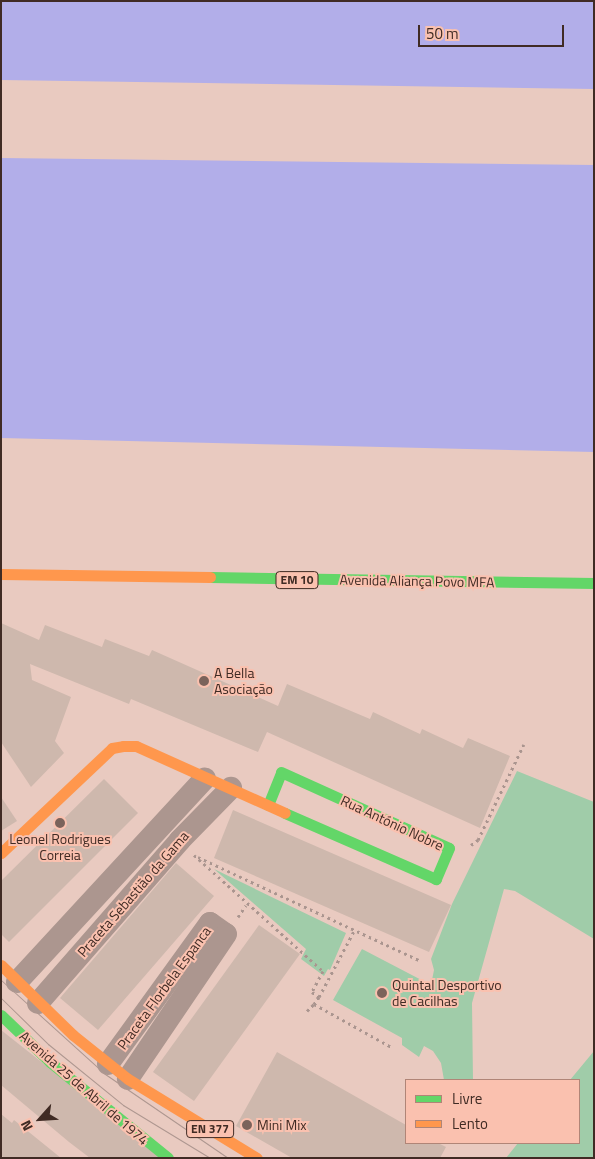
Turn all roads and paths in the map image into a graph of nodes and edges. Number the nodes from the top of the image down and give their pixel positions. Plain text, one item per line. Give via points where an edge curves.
1 (1, 574) edge
2 (594, 583) edge
3 (524, 744) dead end
4 (206, 778) junction
5 (231, 788) junction
6 (268, 805) junction
7 (187, 848) junction
8 (449, 848) junction
9 (1, 853) edge
10 (356, 929) junction
11 (419, 960) dead end
12 (1, 965) edge
13 (17, 982) junction
14 (319, 997) junction
15 (38, 1003) junction
16 (314, 1004) junction
17 (307, 1011) dead end
18 (1, 1015) edge
19 (393, 1048) dead end
20 (108, 1064) junction
21 (128, 1079) junction
22 (168, 1158) edge
23 (257, 1158) edge

1 - 2 main road, Avenida Aliança Povo MFA / EM 10
3 - 8 path via 478,840 466,848
4 - 5 main road, Rua António Nobre
4 - 9 main road, Rua António Nobre via 136,746 112,748
4 - 13 street, Praceta Sebastião da Gama
5 - 6 main road, Rua António Nobre
5 - 7 street, Praceta Sebastião da Gama
6 - 8 main road, Rua António Nobre via 436,879
6 - 8 main road, Rua António Nobre via 281,772
7 - 10 path
7 - 14 path via 323,971 312,992
7 - 15 street, Praceta Sebastião da Gama
10 - 11 path
10 - 14 path
12 - 13 main road
13 - 15 main road
14 - 16 path
15 - 20 main road
16 - 17 path
16 - 19 path
18 - 22 main road, Avenida 25 de Abril de 1974 via 50,1062
20 - 21 main road
20 - 21 street, Praceta Florbela Espanca via 210,923 226,934
21 - 23 main road, EN 377

